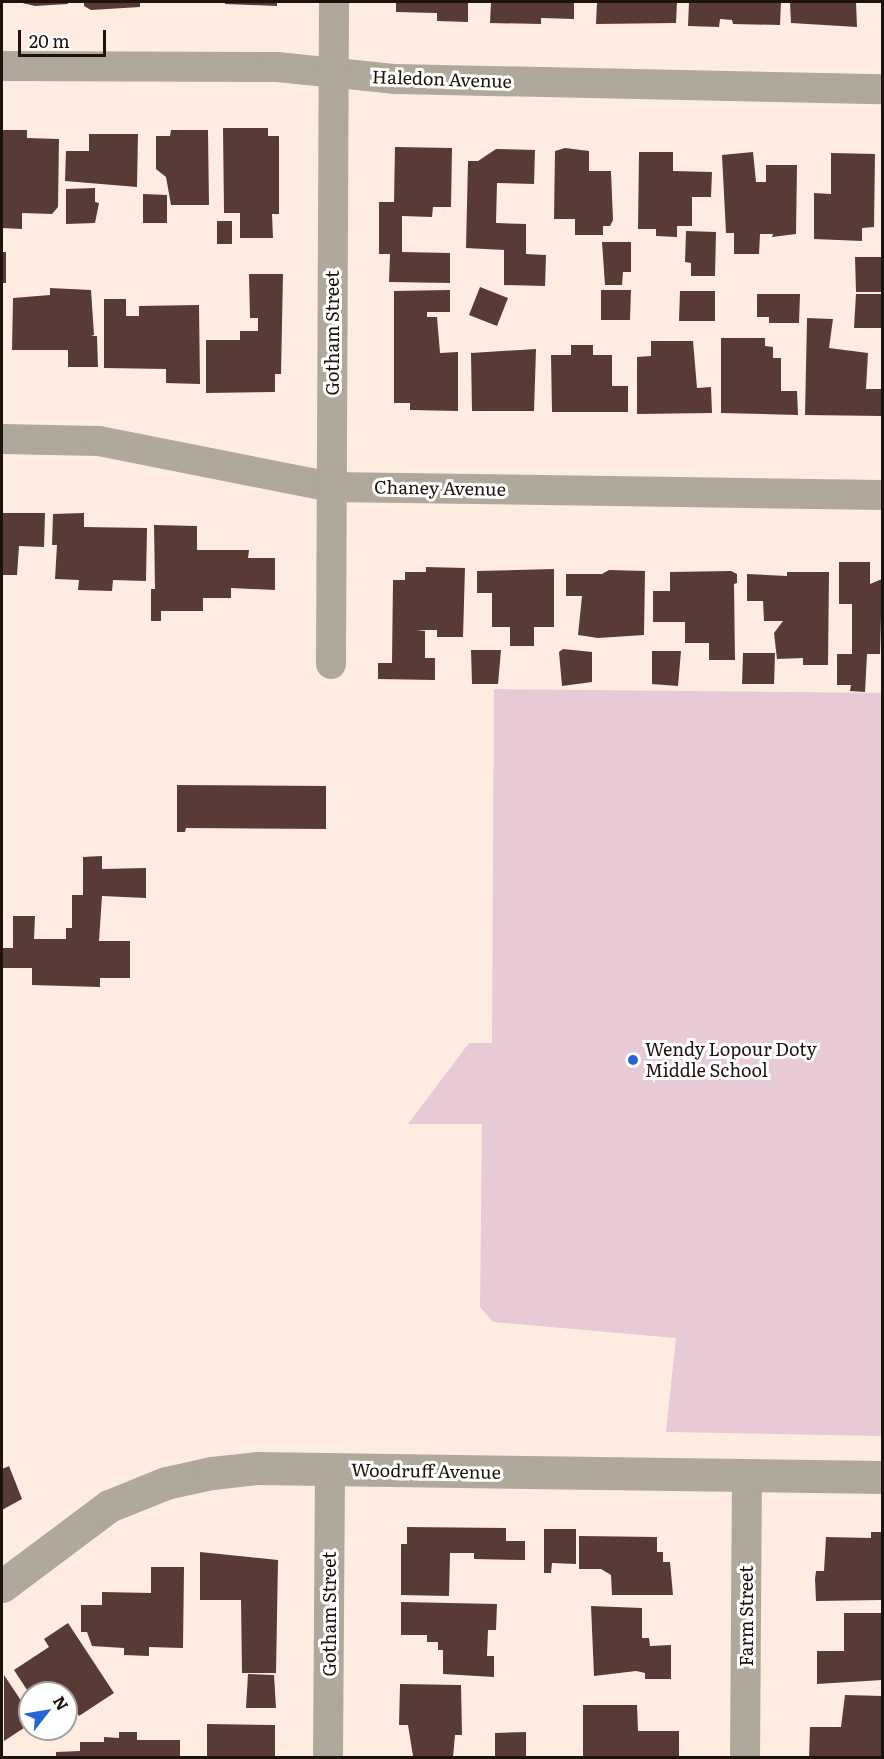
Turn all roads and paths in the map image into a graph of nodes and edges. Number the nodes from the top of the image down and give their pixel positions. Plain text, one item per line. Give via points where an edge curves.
1 (334, 2) edge
2 (2, 66) edge
3 (334, 73) junction
4 (882, 89) edge
5 (2, 439) edge
6 (332, 487) junction
7 (882, 495) edge
8 (331, 664) dead end
9 (330, 1470) junction
10 (747, 1475) junction
11 (882, 1478) edge
12 (2, 1586) edge
13 (328, 1758) edge
14 (745, 1758) edge

1 - 3 street, Gotham Street
2 - 3 street, Haledon Avenue via 278,67
3 - 4 street, Haledon Avenue via 396,79
3 - 6 street, Gotham Street
5 - 6 street, Chaney Avenue via 99,441
6 - 7 street, Chaney Avenue
6 - 8 street, Gotham Street
9 - 10 street, Woodruff Avenue
9 - 12 street, Woodruff Avenue via 257,1468 166,1482 109,1506
9 - 13 street, Gotham Street
10 - 11 street, Woodruff Avenue
10 - 14 street, Farm Street

